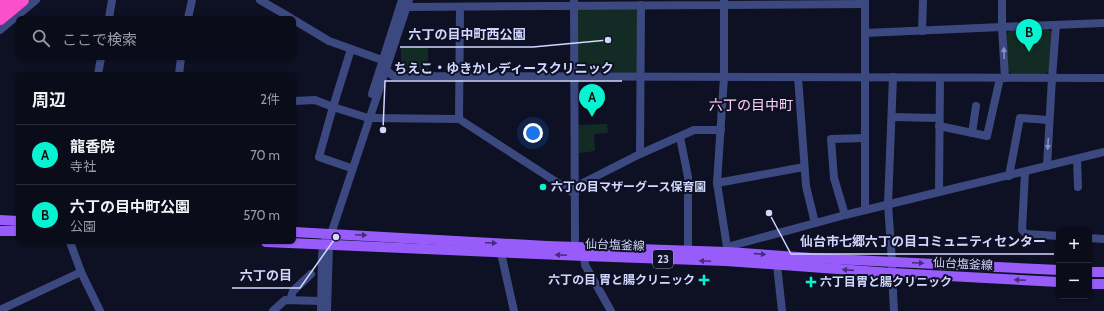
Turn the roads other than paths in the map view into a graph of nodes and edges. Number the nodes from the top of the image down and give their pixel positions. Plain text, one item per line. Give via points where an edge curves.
1 (7, 0) edge
2 (23, 0) edge
3 (36, 0) edge
4 (112, 0) edge
5 (192, 0) edge
6 (260, 0) edge
7 (922, 0) edge
8 (1002, 0) edge
9 (406, 2) edge
10 (724, 2) edge
11 (865, 2) edge
12 (574, 3) edge
13 (641, 5) junction
14 (0, 6) edge
15 (460, 7) junction
16 (17, 16) edge
17 (109, 16) edge
18 (188, 16) edge
19 (288, 16) edge
20 (16, 17) edge
21 (0, 19) edge
22 (296, 21) edge
23 (1104, 23) edge
24 (1056, 25) junction
25 (1002, 27) junction
26 (0, 30) edge
27 (922, 31) junction
28 (865, 33) junction
29 (351, 49) junction
30 (101, 60) edge
31 (181, 60) edge
32 (382, 60) junction
33 (385, 70) junction
34 (98, 72) edge
35 (178, 72) edge
36 (460, 76) junction
37 (574, 76) junction
38 (640, 77) junction
39 (724, 77) junction
40 (798, 77) junction
41 (864, 77) junction
42 (893, 77) junction
43 (940, 78) junction
44 (1003, 78) junction
45 (1052, 78) junction
46 (1104, 78) edge
47 (296, 101) edge
48 (976, 106) dead end
49 (333, 107) junction
50 (367, 117) junction
51 (892, 117) junction
52 (459, 119) junction
53 (1049, 120) junction
54 (939, 122) junction
55 (721, 130) junction
56 (972, 133) junction
57 (680, 137) junction
58 (865, 138) junction
59 (1104, 152) edge
60 (640, 154) junction
61 (1077, 159) junction
62 (1047, 166) junction
63 (348, 167) junction
64 (804, 167) junction
65 (1025, 172) junction
66 (1009, 176) junction
67 (717, 183) junction
68 (1078, 187) dead end
69 (575, 190) junction
70 (939, 192) junction
71 (888, 204) junction
72 (865, 210) junction
73 (845, 215) junction
74 (0, 220) edge
75 (16, 221) edge
76 (814, 222) junction
77 (0, 231) edge
78 (16, 231) edge
79 (296, 232) edge
80 (329, 233) junction
81 (1056, 236) edge
82 (1092, 238) edge
83 (1104, 238) edge
84 (71, 244) edge
85 (296, 244) edge
86 (326, 245) junction
87 (575, 246) junction
88 (688, 251) junction
89 (501, 253) junction
90 (727, 254) junction
91 (584, 256) junction
92 (892, 262) junction
93 (777, 265) junction
94 (1056, 270) edge
95 (81, 272) junction
96 (1092, 272) edge
97 (1104, 272) edge
98 (892, 273) junction
99 (310, 274) dead end
100 (1056, 282) edge
101 (1092, 284) edge
102 (1104, 284) edge
103 (290, 300) junction
104 (321, 301) junction
105 (0, 310) edge
106 (100, 311) edge
107 (273, 311) edge
108 (321, 311) edge
109 (327, 311) edge
110 (514, 311) edge
111 (611, 311) edge
112 (782, 311) edge
113 (894, 311) edge

1 - 14 highway
2 - 21 highway
3 - 16 street
4 - 17 street
5 - 18 street
6 - 19 street
7 - 27 street
8 - 25 street
9 - 15 street
9 - 32 street
9 - 33 street
10 - 11 street
10 - 13 street
10 - 39 street
11 - 28 street
12 - 13 street
12 - 15 street
12 - 37 street
13 - 38 street
15 - 36 street
20 - 26 street
22 - 29 street via 329,41
23 - 24 street
24 - 25 street
24 - 45 street
25 - 27 street
44 -> 25 street
27 - 28 street
28 - 41 street
29 - 32 street
29 - 49 street
30 - 34 street
31 - 35 street
32 - 33 street
32 - 50 street
33 - 36 street via 393,76
33 - 50 street
36 - 37 street
36 - 52 street
37 - 38 street
37 - 69 street
38 - 39 street
38 - 60 street
39 - 40 street
39 - 55 street
40 - 41 street
40 - 64 street
41 - 42 street
41 - 58 street
42 - 43 street
42 - 51 street
43 - 44 street
43 - 54 street
44 - 45 street
44 - 56 street via 987,136
45 - 46 street
45 - 53 street
47 - 49 street via 315,100
48 - 56 street
49 - 50 street
49 - 63 street via 319,157
50 - 52 street
50 - 63 street
50 - 80 street
51 - 54 street
51 - 71 street
52 - 69 street
53 -> 62 street
53 - 66 street via 1020,118
54 - 56 street
54 - 70 street
55 - 57 street via 694,130
55 - 67 street
57 - 60 street
57 - 88 street via 688,177
58 - 72 street
58 - 73 street via 831,139 834,178
59 - 61 street
60 - 69 street
61 - 62 street
61 - 68 street
62 - 65 street
63 - 80 street
64 - 67 street
64 - 76 street
65 - 66 street
65 - 81 street via 1022,230 1026,234
66 - 70 street
67 - 90 street
69 - 87 street
70 - 71 street
71 - 72 street
71 - 92 street
72 - 73 street
73 - 76 street
74 - 75 main road
76 - 90 street
77 - 78 main road
79 - 80 main road, 仙台塩釜線 / 23
80 - 86 street
80 -> 87 main road, 仙台塩釜線 / 23
82 - 83 street
84 - 95 street
85 - 86 main road, 仙台塩釜線 / 23
86 - 89 main road, 仙台塩釜線 / 23
86 - 104 street via 322,254
86 - 109 street
87 - 88 main road, 仙台塩釜線 / 23
88 - 90 main road, 仙台塩釜線 / 23
91 -> 89 main road, 仙台塩釜線 / 23
89 - 110 street
90 -> 91 main road, 仙台塩釜線 / 23
90 -> 92 main road, 仙台塩釜線 / 23
90 - 93 main road, 仙台塩釜線 / 23
91 - 111 street via 585,265
92 -> 94 main road, 仙台塩釜線 / 23
92 - 98 street
98 -> 93 main road, 仙台塩釜線 / 23
93 - 112 street
95 - 105 street
95 - 106 street
96 - 97 main road
100 -> 98 main road, 仙台塩釜線 / 23
98 - 113 street
99 - 103 street via 293,291
101 - 102 main road
103 - 104 street
103 - 107 street via 285,300
104 - 108 street

